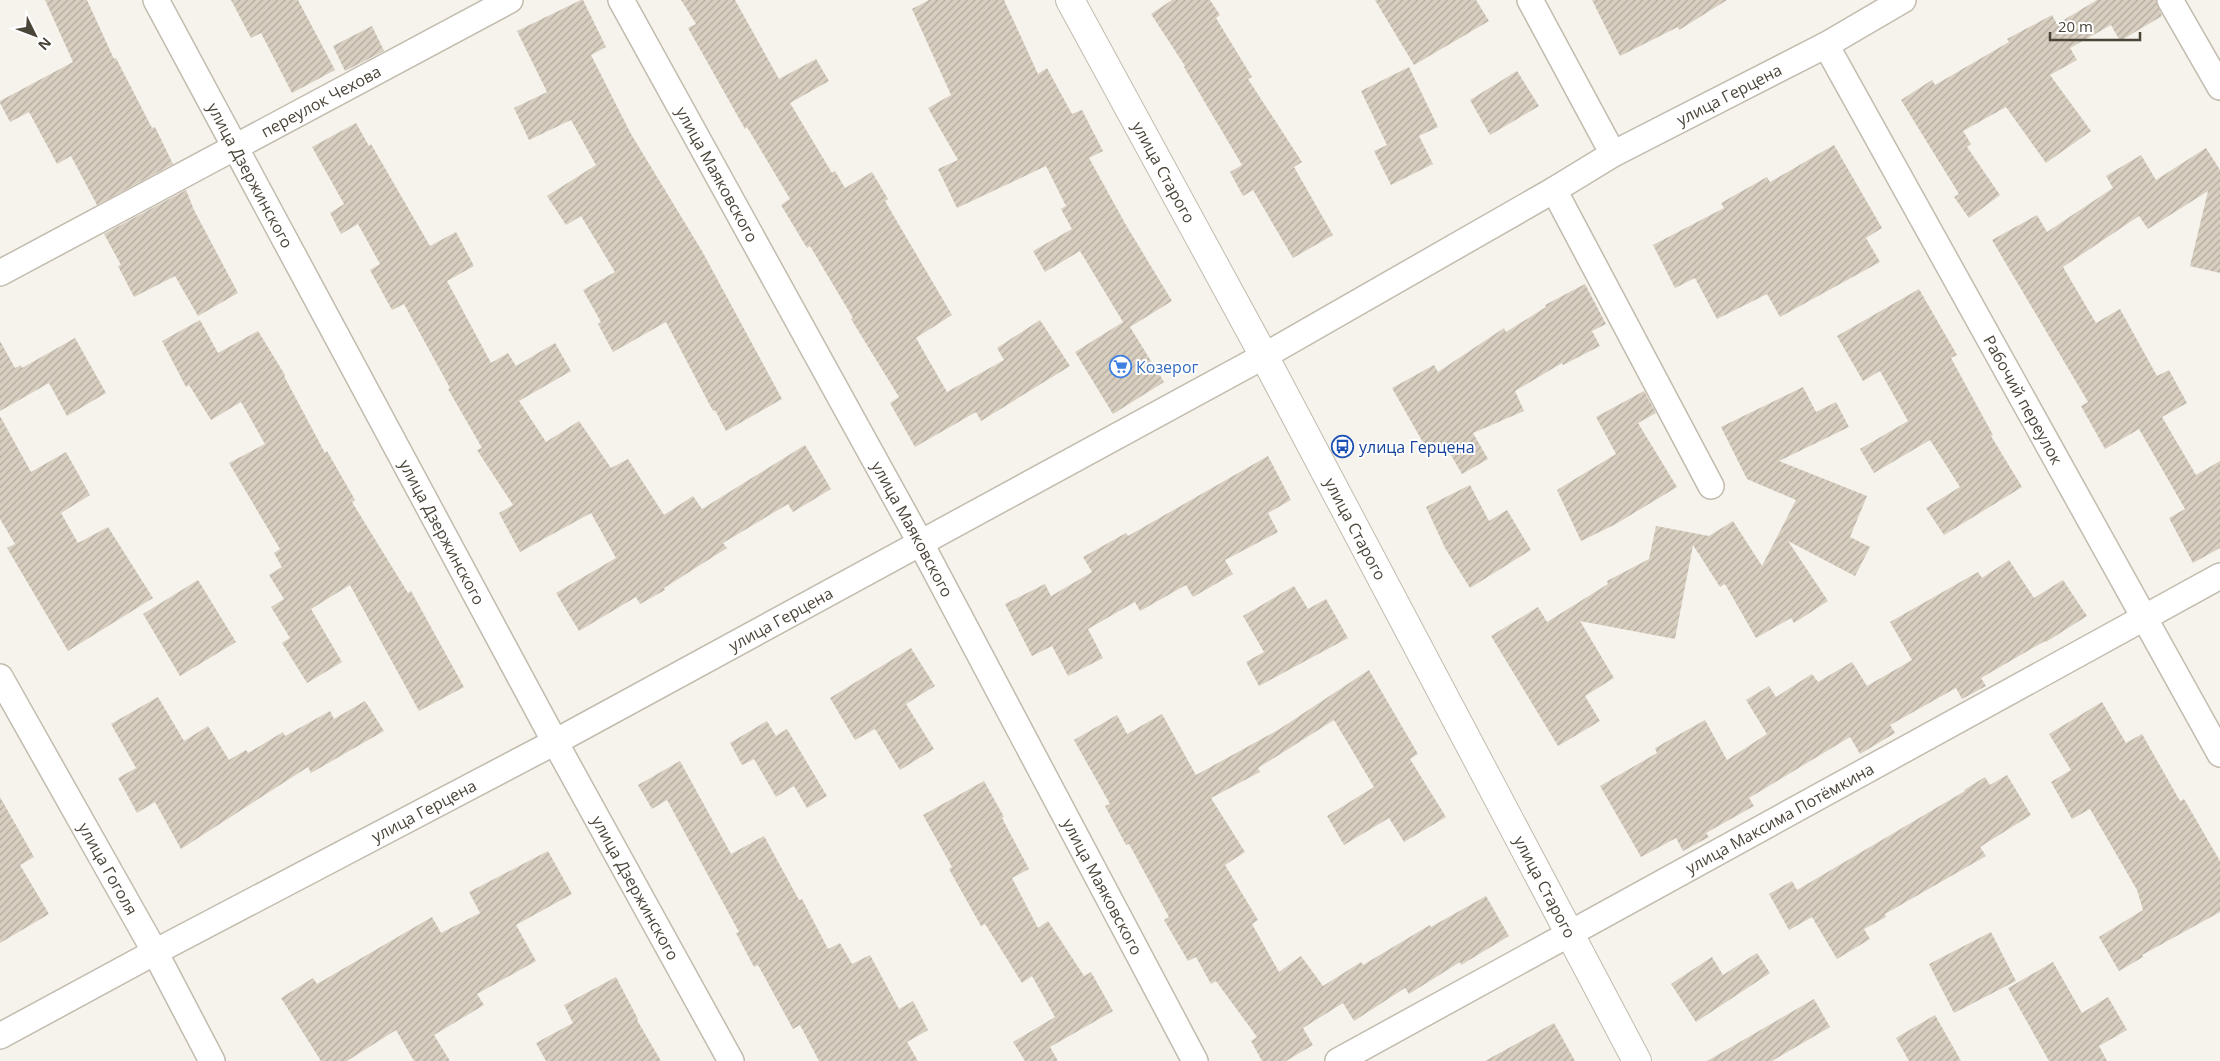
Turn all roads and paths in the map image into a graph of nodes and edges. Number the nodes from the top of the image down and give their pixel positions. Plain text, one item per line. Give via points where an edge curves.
1 (156, 0) edge
2 (510, 0) edge
3 (621, 0) edge
4 (1070, 0) edge
5 (1530, 0) edge
6 (1903, 0) edge
7 (2170, 0) edge
8 (1826, 45) junction
9 (2220, 87) edge
10 (236, 148) junction
11 (1613, 154) junction
12 (1554, 190) junction
13 (0, 273) edge
14 (1264, 356) junction
15 (1711, 486) dead end
16 (920, 542) junction
17 (2220, 576) edge
18 (2144, 618) junction
19 (0, 677) edge
20 (555, 742) junction
21 (2220, 754) edge
22 (1569, 934) junction
23 (155, 952) junction
24 (0, 1036) edge
25 (212, 1061) edge
26 (731, 1061) edge
27 (1195, 1061) edge
28 (1338, 1061) edge
29 (1637, 1061) edge

1 - 10 street, улица Дзержинского
2 - 10 street, переулок Чехова
3 - 16 street, улица Маяковского
4 - 14 street, улица Старого
5 - 11 street
6 - 8 street, улица Герцена
7 - 9 street
8 - 11 street, улица Герцена
8 - 18 street, Рабочий переулок
10 - 13 street, переулок Чехова
10 - 20 street, улица Дзержинского
11 - 12 street, улица Герцена
12 - 14 street, улица Герцена
12 - 15 street
14 - 16 street, улица Герцена
14 - 22 street, улица Старого
16 - 20 street, улица Герцена
16 - 27 street, улица Маяковского
17 - 18 street, улица Максима Потёмкина
18 - 21 street, Рабочий переулок
18 - 22 street, улица Максима Потёмкина
19 - 23 street, улица Гоголя
20 - 23 street, улица Герцена
20 - 26 street, улица Дзержинского
22 - 28 street, улица Максима Потёмкина
22 - 29 street, улица Старого
23 - 24 street, улица Герцена
23 - 25 street, улица Гоголя

